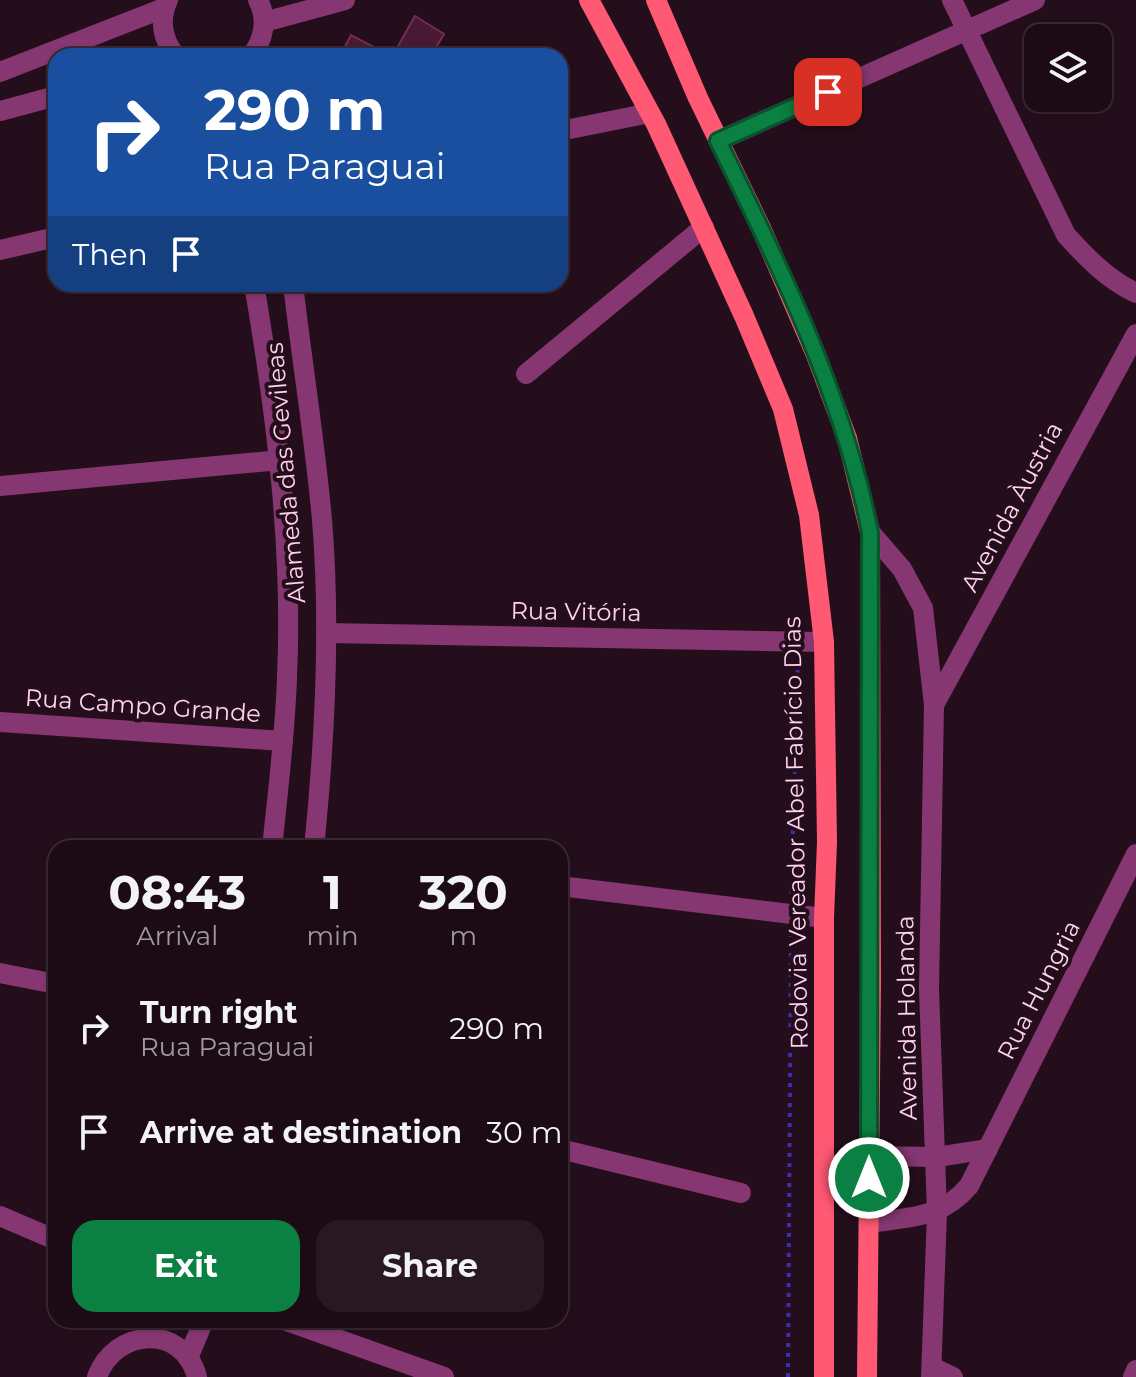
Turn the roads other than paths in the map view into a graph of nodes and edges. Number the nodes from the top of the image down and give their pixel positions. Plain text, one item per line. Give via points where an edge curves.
1 (345, 0) edge
2 (589, 0) edge
3 (656, 0) edge
4 (952, 0) edge
5 (1035, 0) edge
6 (166, 4) edge
7 (262, 7) edge
8 (966, 30) junction
9 (59, 48) edge
10 (171, 48) edge
11 (256, 48) edge
12 (48, 52) edge
13 (0, 72) edge
14 (48, 98) edge
15 (0, 111) edge
16 (650, 113) junction
17 (568, 129) edge
18 (718, 141) junction
19 (704, 227) junction
20 (48, 239) edge
21 (0, 250) edge
22 (255, 292) edge
23 (294, 292) edge
24 (1136, 293) edge
25 (1136, 334) edge
26 (526, 374) dead end
27 (281, 460) junction
28 (0, 486) edge
29 (870, 532) junction
30 (326, 633) junction
31 (824, 642) junction
32 (934, 705) junction
33 (0, 722) edge
34 (283, 741) junction
35 (273, 840) edge
36 (315, 840) edge
37 (1136, 854) edge
38 (568, 887) edge
39 (824, 918) junction
40 (0, 973) edge
41 (48, 982) edge
42 (988, 1149) junction
43 (568, 1151) edge
44 (869, 1156) junction
45 (937, 1157) junction
46 (741, 1193) dead end
47 (937, 1212) junction
48 (0, 1216) edge
49 (869, 1223) junction
50 (48, 1237) edge
51 (201, 1328) edge
52 (306, 1328) edge
53 (144, 1329) edge
54 (188, 1358) junction
55 (1136, 1370) edge
56 (931, 1372) edge
57 (97, 1377) edge
58 (197, 1377) edge
59 (444, 1377) edge
60 (824, 1377) edge
61 (867, 1377) edge
62 (953, 1377) edge
63 (1133, 1377) edge

1 - 7 street
2 - 16 main road, Rodovia Vereador Abel Fabrício Dias
3 - 18 main road
4 - 8 street
5 - 8 street
6 - 9 street
6 - 10 street via 162,23
7 - 11 street via 262,39
8 - 18 street
8 - 24 street via 1066,235 1116,283
12 - 13 street
14 - 15 street
16 - 17 street
16 - 19 main road, Rodovia Vereador Abel Fabrício Dias
18 - 29 main road via 816,355 847,438
19 - 26 street
19 - 31 main road, Rodovia Vereador Abel Fabrício Dias via 783,409 809,515
20 - 21 street
22 - 27 street, Alameda das Gevileas
23 - 30 street, Alameda das Gevileas via 322,520
25 - 32 street, Avenida Àustria
27 - 28 street
27 - 34 street, Alameda das Gevileas via 287,620
29 - 32 street, Avenida Holanda via 902,569 923,608
29 - 44 main road
30 - 31 street, Rua Vitória
30 - 36 street, Alameda das Gevileas
31 - 39 main road, Rodovia Vereador Abel Fabrício Dias
32 - 45 street, Avenida Holanda via 929,989
33 - 34 street, Rua Campo Grande
34 - 35 street, Alameda das Gevileas
37 - 42 street, Rua Hungria
38 - 39 street
39 - 60 main road, Rodovia Vereador Abel Fabrício Dias
40 - 41 street
42 - 45 street
42 - 47 street, Rua Hungria via 957,1201
43 - 46 street
44 - 45 street
44 - 49 main road
45 - 47 street, Avenida Holanda
47 - 49 street
47 - 56 street, Avenida Holanda
48 - 50 street
49 - 61 main road
51 - 54 street
52 - 59 street
53 - 54 street
53 - 57 street via 111,1352
54 - 58 street
55 - 63 street
56 - 62 street

